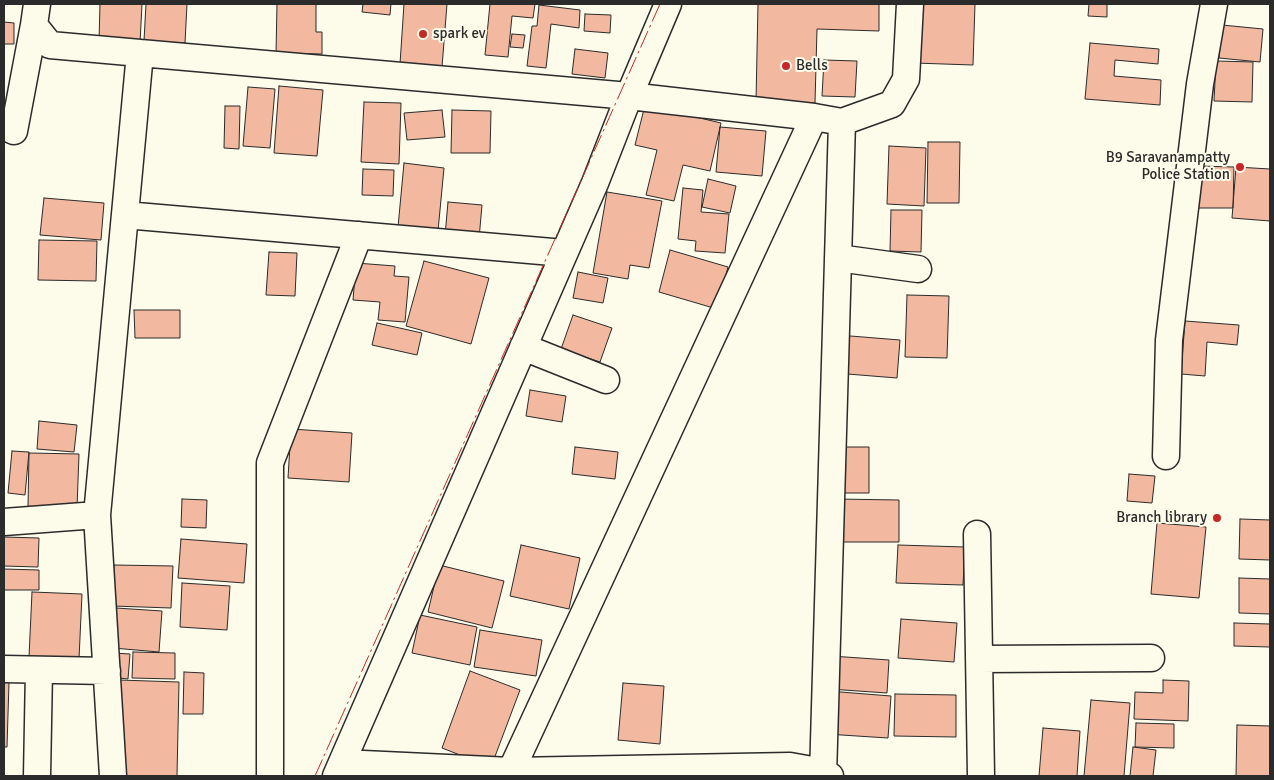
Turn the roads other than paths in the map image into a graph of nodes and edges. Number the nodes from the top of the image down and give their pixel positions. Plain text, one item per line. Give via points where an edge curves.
1 (668, 4) edge
2 (910, 4) edge
3 (1214, 4) edge
4 (36, 14) edge
5 (140, 52) junction
6 (629, 96) junction
7 (814, 117) junction
8 (842, 122) junction
9 (4, 126) edge
10 (125, 215) junction
11 (359, 235) junction
12 (564, 254) junction
13 (838, 258) junction
14 (918, 268) dead end
15 (523, 347) junction
16 (606, 380) dead end
17 (1166, 456) dead end
18 (97, 516) junction
19 (4, 522) edge
20 (977, 534) dead end
21 (1152, 658) dead end
22 (979, 659) junction
23 (4, 670) edge
24 (39, 670) junction
25 (107, 671) junction
26 (339, 769) edge
27 (511, 771) junction
28 (825, 775) edge
29 (37, 776) edge
30 (114, 776) edge
31 (270, 776) edge
32 (981, 776) edge

1 - 6 street
2 - 8 street via 906,79 892,104
3 - 17 street via 1200,84 1169,340
4 - 5 street via 50,45
4 - 9 street via 14,131
5 - 6 street
5 - 10 street
6 - 7 street
6 - 12 street
7 - 8 street
7 - 27 street
8 - 13 street
10 - 11 street
10 - 18 street
11 - 12 street
11 - 31 street via 270,463
12 - 15 street
13 - 14 street
13 - 28 street
15 - 16 street
15 - 26 street
18 - 19 street
18 - 25 street
20 - 22 street
21 - 22 street
22 - 32 street
23 - 24 street
24 - 25 street
24 - 29 street
25 - 30 street
26 - 27 street
27 - 28 street via 790,766

